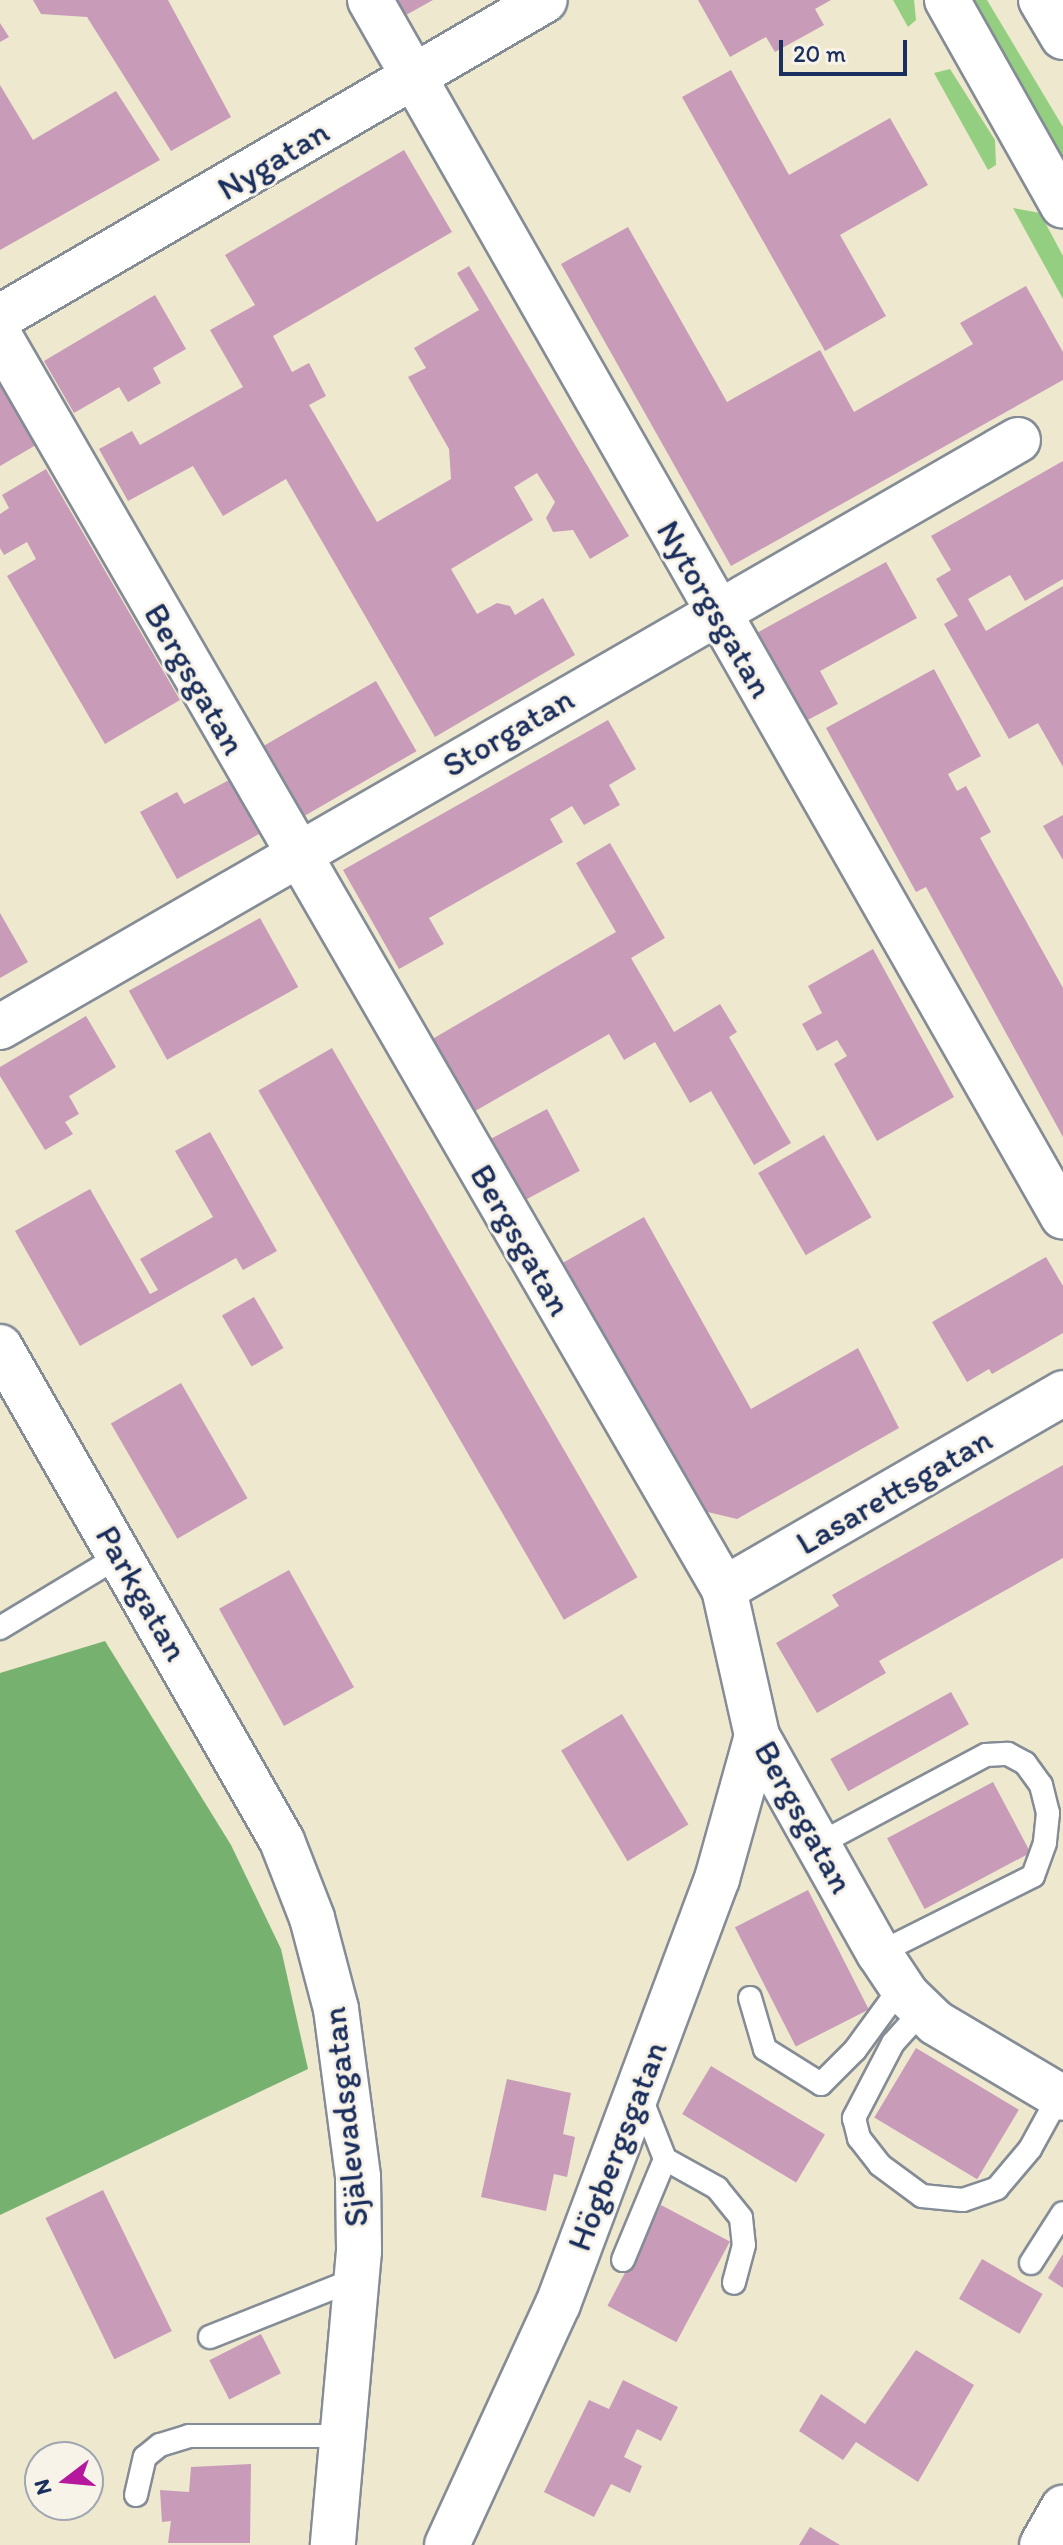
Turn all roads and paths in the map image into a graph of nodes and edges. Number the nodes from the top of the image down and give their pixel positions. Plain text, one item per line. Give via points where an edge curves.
1 (370, 0) edge
2 (545, 0) edge
3 (947, 0) edge
4 (1041, 0) edge
5 (1063, 37) edge
6 (414, 74) junction
7 (1063, 206) edge
8 (0, 317) edge
9 (0, 337) edge
10 (1018, 440) dead end
11 (716, 611) junction
12 (296, 856) junction
13 (0, 1027) edge
14 (1063, 1217) edge
15 (0, 1347) edge
16 (1063, 1393) edge
17 (121, 1555) junction
18 (724, 1589) junction
19 (0, 1628) edge
20 (757, 1736) junction
21 (282, 1841) joint
22 (819, 1844) junction
23 (901, 1984) junction
24 (750, 1998) dead end
25 (638, 2091) junction
26 (1061, 2097) edge
27 (665, 2159) junction
28 (1063, 2213) edge
29 (623, 2260) dead end
30 (1031, 2263) dead end
31 (356, 2279) junction
32 (734, 2283) dead end
33 (210, 2337) dead end
34 (344, 2436) junction
35 (136, 2495) dead end
36 (1063, 2508) edge
37 (333, 2545) edge
38 (447, 2545) edge
39 (1042, 2545) edge

1 - 6 main road, Nytorgsgatan
2 - 6 main road, Nygatan
3 - 7 main road
4 - 5 main road
6 - 8 main road, Nygatan
6 - 11 main road, Nytorgsgatan
9 - 12 main road, Bergsgatan
10 - 11 main road, Storgatan
11 - 12 main road, Storgatan
11 - 14 main road, Nytorgsgatan
12 - 13 main road, Storgatan
12 - 18 main road, Bergsgatan
15 - 17 main road, Parkgatan
16 - 18 main road, Lasarettsgatan
17 - 19 lane
17 - 21 main road, Parkgatan
18 - 20 main road, Bergsgatan
20 - 22 main road, Bergsgatan
20 - 25 main road, Högbergsgatan via 717,1879
21 - 31 main road, Själevadsgatan via 312,1918 336,2009 358,2177
22 - 23 main road, Bergsgatan
22 - 23 lane via 986,1755 1008,1754 1025,1763 1041,1785 1048,1813 1045,1843 1033,1876
23 - 24 lane via 855,2050 821,2084 765,2049
23 - 26 main road, Bergsgatan
23 - 26 lane via 893,2043 854,2118 859,2138 880,2165 922,2196 963,2200 997,2188 1030,2149
25 - 27 lane
25 - 38 main road, Högbergsgatan via 558,2304
27 - 29 lane
27 - 32 lane via 717,2188 741,2218 744,2245
28 - 30 lane
31 - 33 lane
31 - 34 main road, Själevadsgatan
34 - 35 lane via 189,2436 160,2445 145,2457
34 - 37 main road, Själevadsgatan
36 - 39 main road

